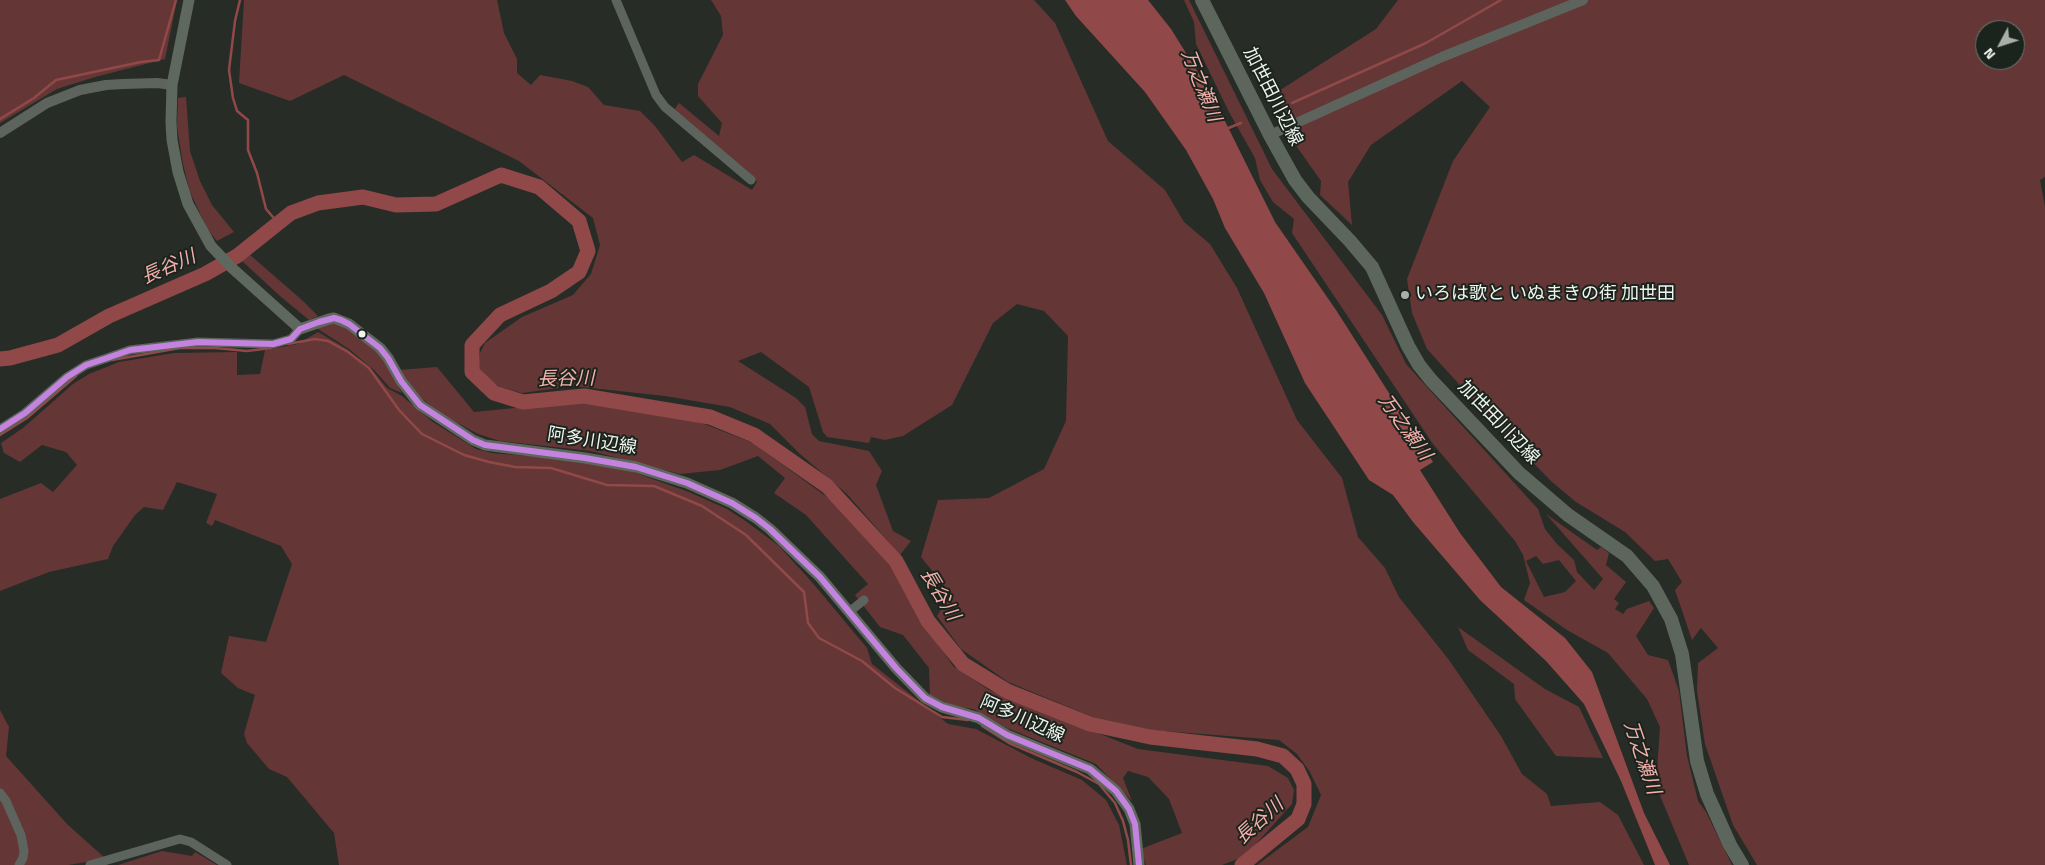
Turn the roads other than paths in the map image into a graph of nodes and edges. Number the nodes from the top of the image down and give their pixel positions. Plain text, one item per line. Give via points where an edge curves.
1 (189, 0) edge
2 (616, 0) edge
3 (1202, 0) edge
4 (1583, 0) edge
5 (172, 85) junction
6 (0, 133) edge
7 (1270, 135) junction
8 (751, 180) dead end
9 (300, 330) junction
10 (0, 429) edge
11 (864, 600) dead end
12 (849, 612) junction
13 (0, 793) edge
14 (18, 865) edge
15 (90, 865) edge
16 (228, 865) edge
17 (1139, 865) edge
18 (1742, 865) edge

1 - 5 main road
2 - 8 street via 656,94 665,107
3 - 7 main road, 加世田川辺線
4 - 7 street via 1442,57
5 - 6 street via 123,84 80,90 47,103
5 - 9 main road via 171,122 178,172 188,204 211,246
7 - 18 main road, 加世田川辺線 via 1300,186 1372,268 1408,346 1431,380 1519,473 1568,515 1628,556 1653,586 1671,619 1682,654 1697,761 1707,794
9 - 10 street via 291,339 273,344 198,342 130,350 86,365
9 - 12 main road, 阿多川辺線 via 334,318 349,324 380,348 420,405 485,445 636,466 732,503 770,529 820,577
11 - 12 street
12 - 17 main road, 阿多川辺線 via 925,698 942,707 979,718 1007,735 1090,769 1106,782 1130,809 1135,824
13 - 14 street via 21,835 24,851
15 - 16 street via 180,839 191,842

